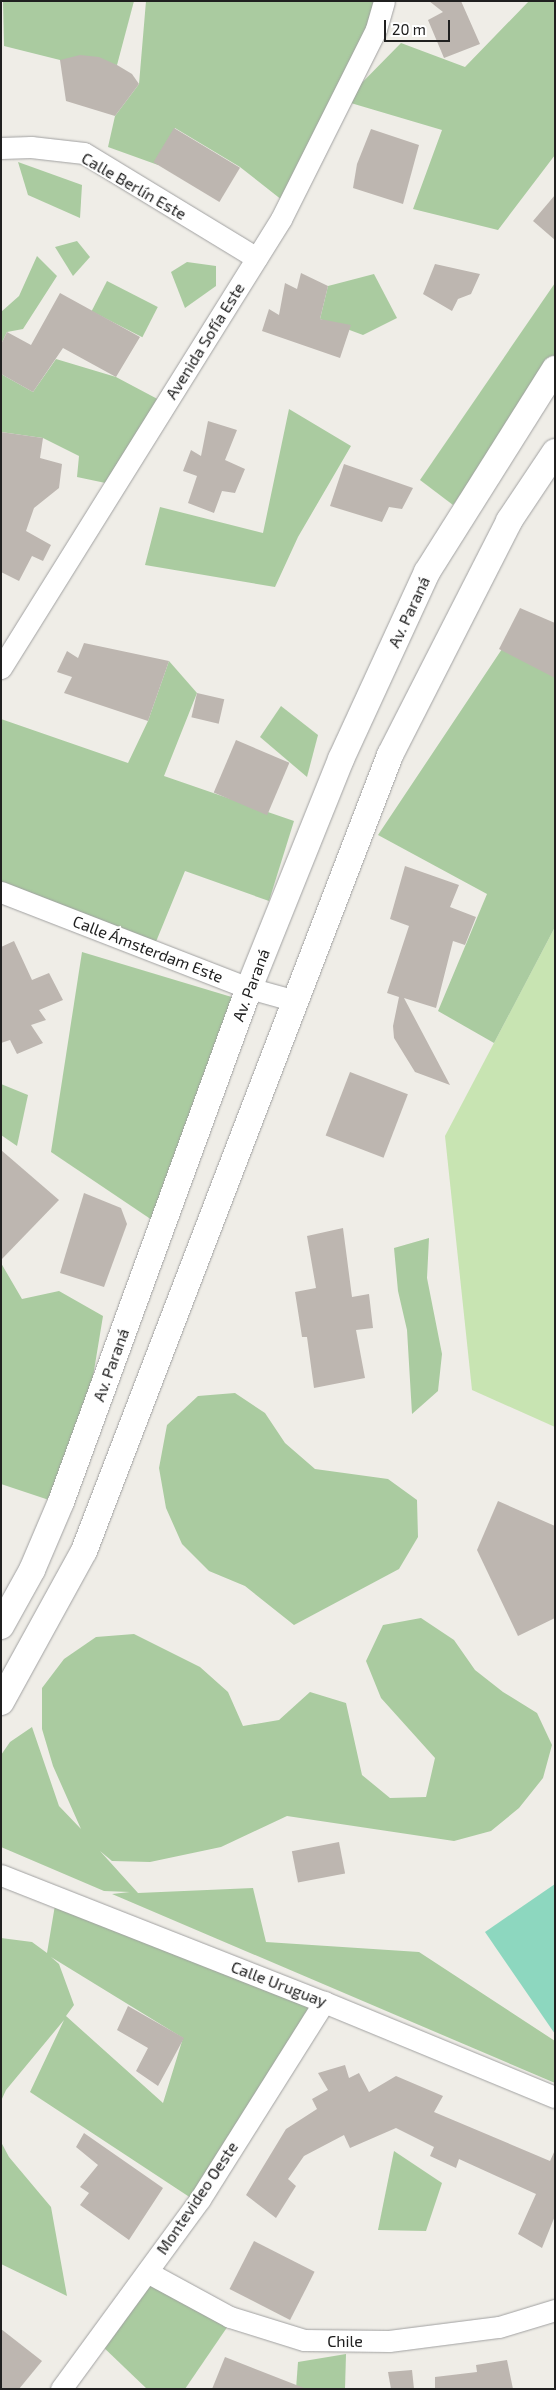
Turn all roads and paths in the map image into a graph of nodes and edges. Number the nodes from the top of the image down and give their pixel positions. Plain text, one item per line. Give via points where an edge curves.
1 (384, 1) edge
2 (1, 148) edge
3 (257, 258) junction
4 (555, 369) edge
5 (555, 452) edge
6 (1, 668) edge
7 (1, 892) edge
8 (249, 988) junction
9 (296, 1001) junction
10 (1, 1626) edge
11 (1, 1702) edge
12 (1, 1875) edge
13 (324, 2002) junction
14 (555, 2097) edge
15 (147, 2272) junction
16 (555, 2310) edge
17 (62, 2389) edge

1 - 3 street, Avenida Sofía Este via 376,29 281,219
2 - 3 street, Calle Berlín Este via 31,147 84,153
3 - 6 street, Avenida Sofía Este
4 - 8 street, Av. Paraná via 427,572 341,760
5 - 9 street via 509,521 390,755
7 - 8 street, Calle Ámsterdam Este
8 - 9 street, Calle Ámsterdam Este
8 - 10 street, Av. Paraná via 61,1502 32,1570
9 - 11 street via 84,1551
12 - 13 street, Calle Uruguay
13 - 14 street, Calle Uruguay
13 - 15 street, Montevideo Oeste via 200,2199
15 - 16 street, Chile via 230,2317 304,2340 389,2341 499,2327
15 - 17 street, Montevideo Oeste

